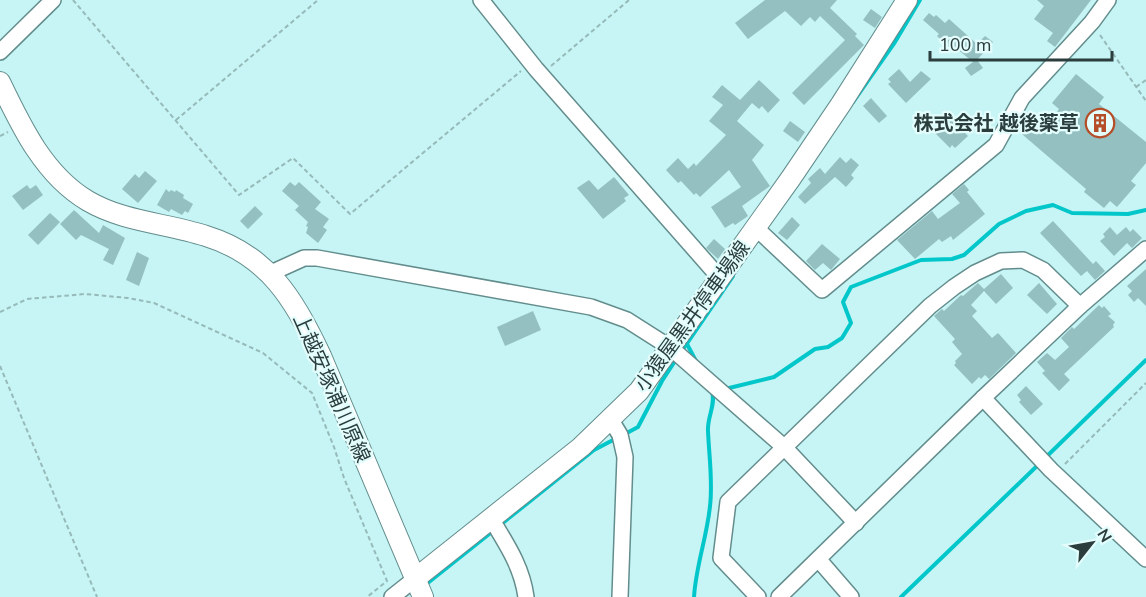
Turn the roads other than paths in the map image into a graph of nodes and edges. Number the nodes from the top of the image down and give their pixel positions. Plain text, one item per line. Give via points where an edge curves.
1 (52, 0) edge
2 (481, 0) edge
3 (907, 0) edge
4 (1108, 0) edge
5 (0, 52) edge
6 (0, 81) edge
7 (756, 228) junction
8 (1146, 249) edge
9 (271, 273) junction
10 (720, 277) junction
11 (1080, 306) junction
12 (671, 348) junction
13 (983, 398) junction
14 (611, 420) junction
15 (784, 447) junction
16 (492, 520) junction
17 (856, 523) junction
18 (1146, 559) edge
19 (819, 560) junction
20 (416, 578) junction
21 (392, 597) edge
22 (423, 597) edge
23 (526, 597) edge
24 (620, 597) edge
25 (758, 597) edge
26 (779, 597) edge
27 (851, 597) edge

1 - 5 street
2 - 10 street
3 - 7 main road, 小猿屋黒井停車場線
4 - 7 street via 1022,98 996,145 822,290
6 - 9 main road, 上越安塚浦川原線 via 38,152 59,178 88,200 123,216 233,247
7 - 10 main road, 小猿屋黒井停車場線
8 - 11 street
9 - 12 street via 304,258 316,258 591,307 627,320
9 - 20 main road, 上越安塚浦川原線 via 309,329
10 - 12 main road, 小猿屋黒井停車場線
11 - 13 street
11 - 15 street via 1043,270 1023,260 1001,261 975,273 930,306
12 - 14 main road, 小猿屋黒井停車場線
12 - 15 street
13 - 17 street
13 - 18 street via 1053,472
14 - 16 main road, 小猿屋黒井停車場線
14 - 24 street via 620,435 625,457
15 - 17 street
15 - 25 street via 728,502 723,529 721,558
16 - 20 main road, 小猿屋黒井停車場線
16 - 23 street via 517,562
17 - 19 street
19 - 26 street
19 - 27 street
20 - 21 street
20 - 22 main road, 上越安塚浦川原線

